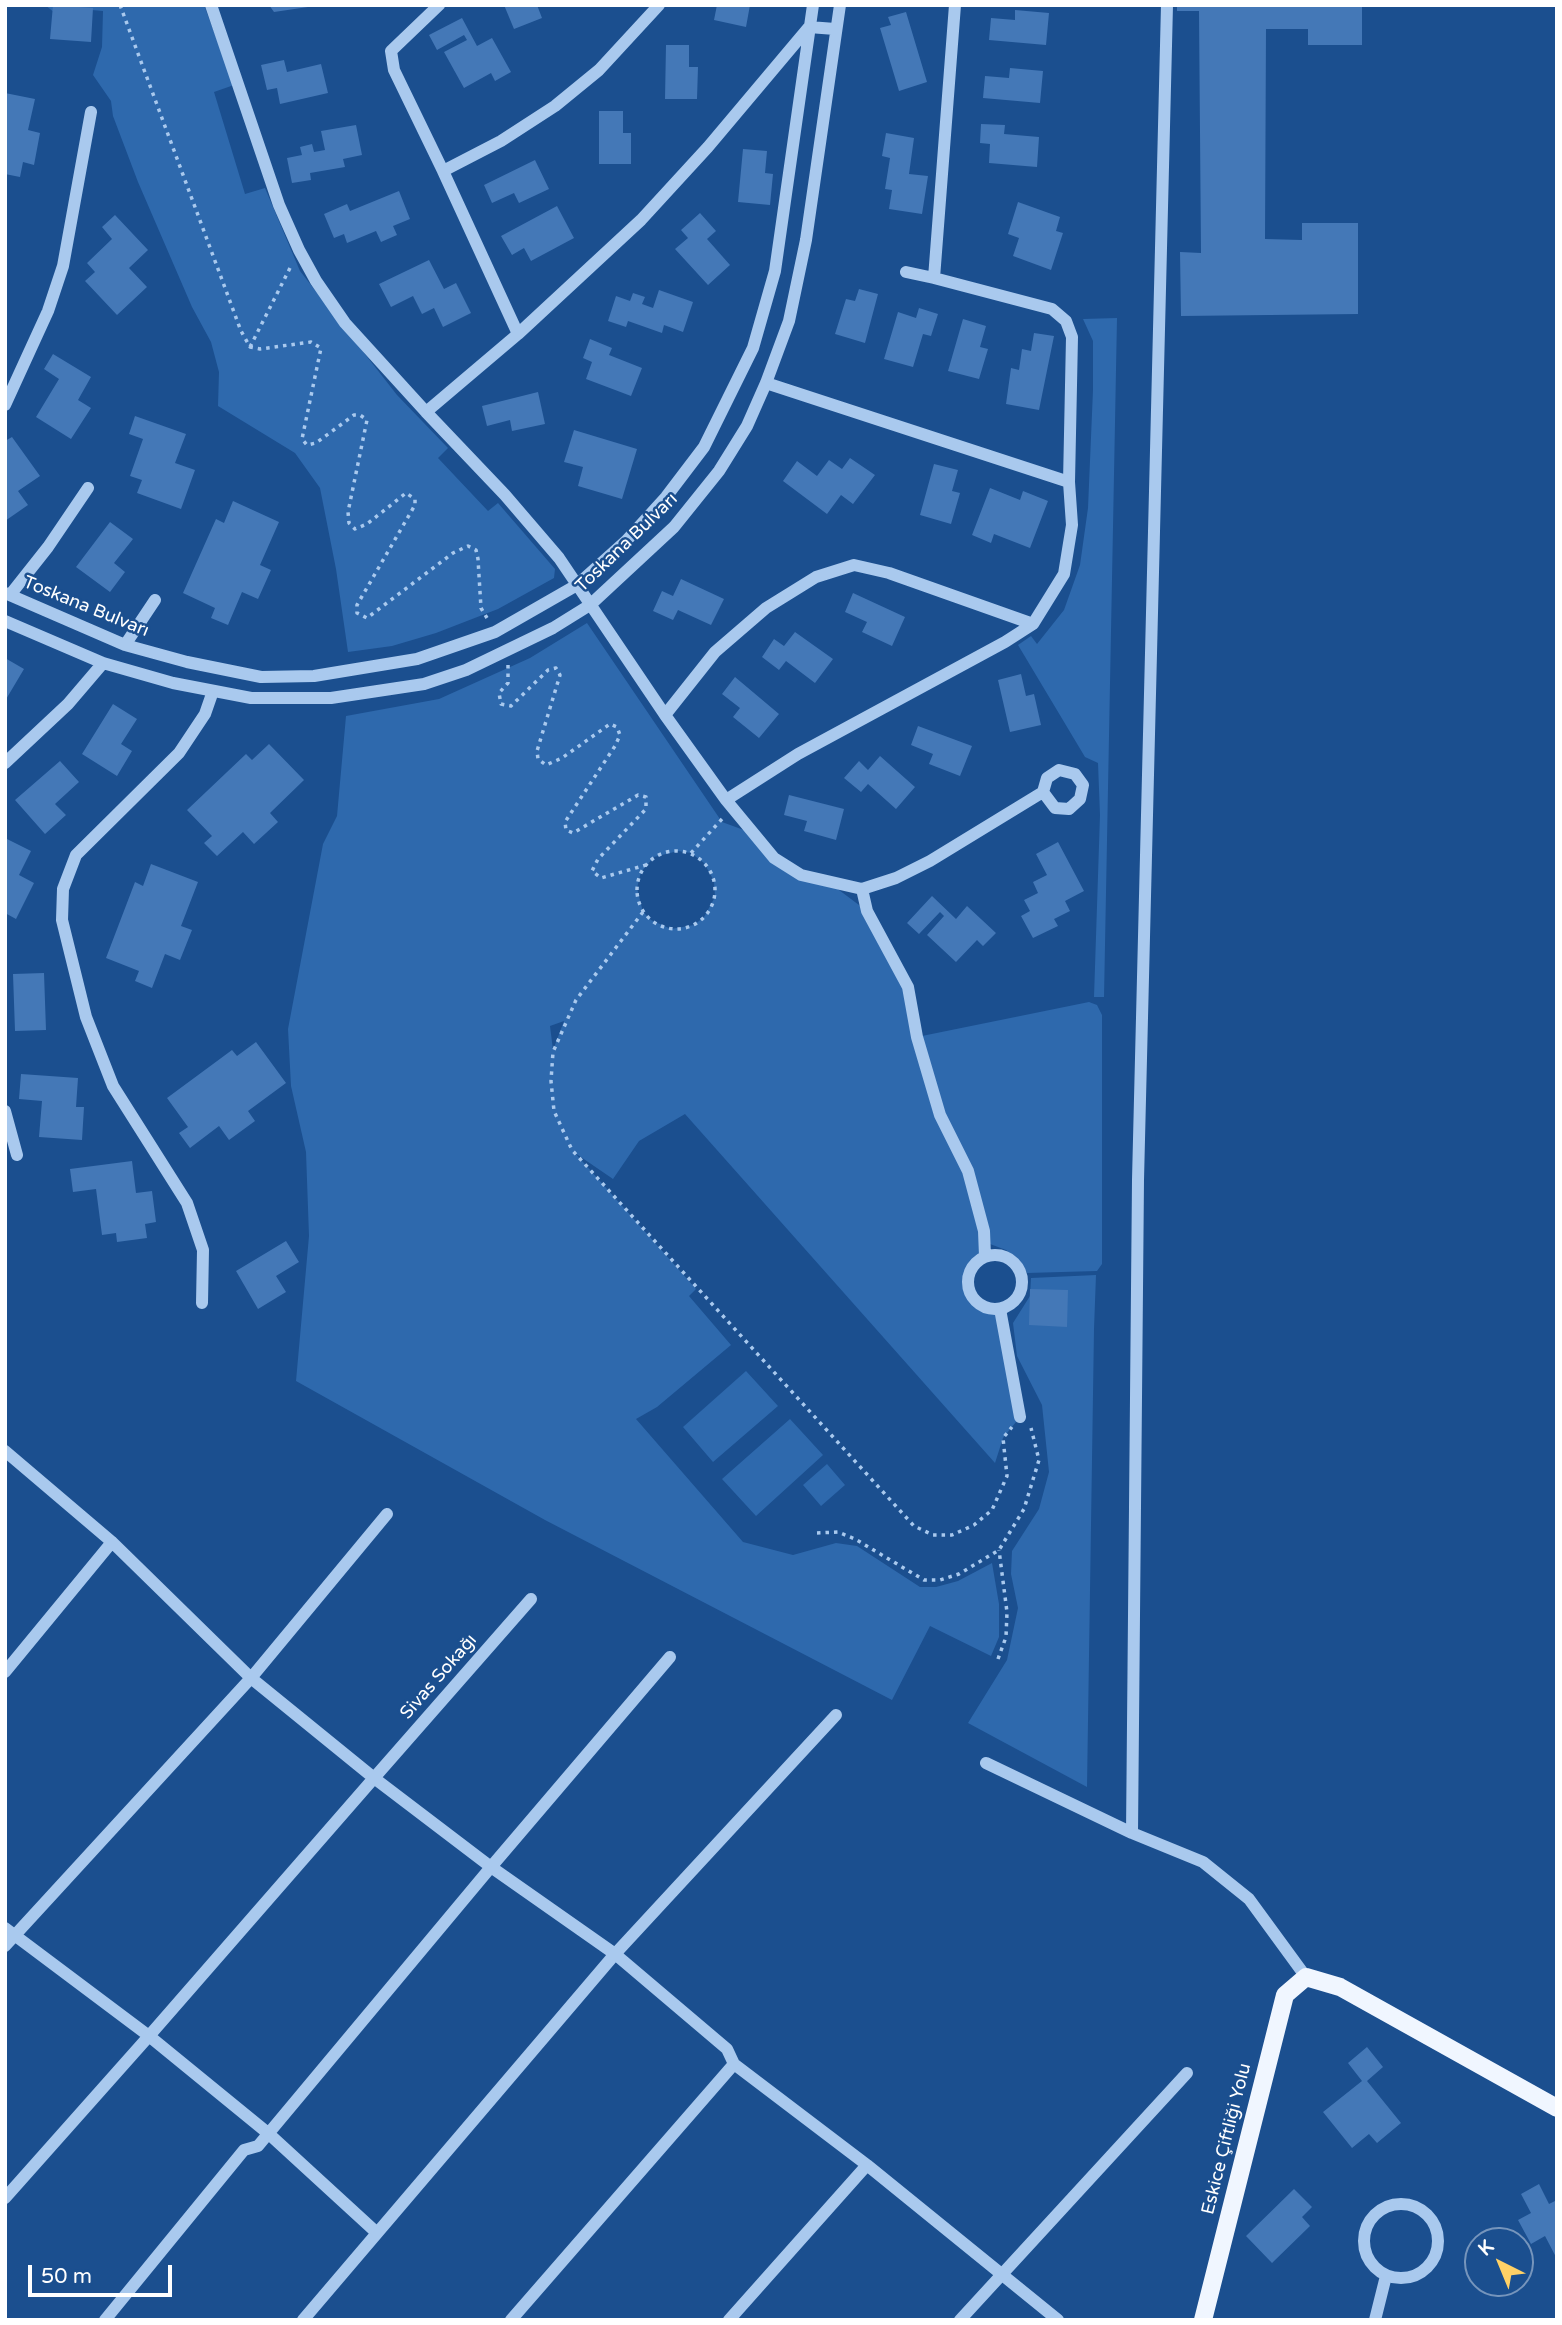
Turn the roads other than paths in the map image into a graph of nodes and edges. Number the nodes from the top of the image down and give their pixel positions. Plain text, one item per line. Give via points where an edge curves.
1 (211, 5) edge
2 (439, 5) edge
3 (659, 5) edge
4 (813, 5) edge
5 (840, 5) edge
6 (956, 5) edge
7 (1167, 5) edge
8 (809, 27) junction
9 (835, 29) junction
10 (91, 112) dead end
11 (443, 171) junction
12 (906, 272) dead end
13 (933, 278) junction
14 (518, 334) junction
15 (766, 383) junction
16 (5, 405) edge
17 (426, 412) junction
18 (1069, 482) junction
19 (89, 488) dead end
20 (577, 585) junction
21 (7, 594) edge
22 (155, 600) dead end
23 (590, 605) junction
24 (5, 621) edge
25 (1033, 624) junction
26 (125, 645) junction
27 (103, 663) junction
28 (213, 691) junction
29 (665, 715) junction
30 (5, 763) edge
31 (1043, 792) dead end
32 (726, 800) junction
33 (862, 889) junction
34 (5, 1111) edge
35 (17, 1155) dead end
36 (985, 1256) junction
37 (202, 1303) dead end
38 (1000, 1309) junction
39 (1020, 1417) road end
40 (5, 1451) edge
41 (387, 1514) dead end
42 (112, 1542) junction
43 (531, 1599) dead end
44 (670, 1657) dead end
45 (5, 1672) edge
46 (251, 1678) junction
47 (836, 1715) dead end
48 (986, 1763) dead end
49 (374, 1778) junction
50 (1132, 1833) junction
51 (491, 1867) junction
52 (8, 1936) edge
53 (615, 1954) junction
54 (1306, 1977) junction
55 (149, 2036) junction
56 (734, 2064) junction
57 (1187, 2073) dead end
58 (1557, 2108) edge
59 (269, 2134) junction
60 (867, 2165) junction
61 (5, 2198) edge
62 (377, 2233) junction
63 (1002, 2274) junction
64 (1386, 2276) junction
65 (105, 2320) edge
66 (303, 2320) edge
67 (511, 2320) edge
68 (729, 2320) edge
69 (960, 2320) edge
70 (1058, 2320) edge
71 (1203, 2320) edge
72 (1375, 2320) edge

1 - 17 street via 279,205 299,250 345,323
2 - 11 street via 391,51 394,70
3 - 11 street via 599,70 555,106
4 - 8 street, Toskana Bulvarı
5 - 9 street, Toskana Bulvarı
6 - 13 street
7 - 50 street via 1138,1180
8 - 9 street
8 - 14 street via 641,220
8 - 20 street, Toskana Bulvarı via 775,271 753,348 704,447 634,532
9 - 15 street, Toskana Bulvarı via 806,240 789,321
10 - 16 street via 63,266 48,312
11 - 14 street
12 - 13 street
13 - 18 street via 1052,309 1066,321 1072,337
14 - 17 street
15 - 18 street
15 - 23 street, Toskana Bulvarı via 719,471 674,527
17 - 20 street via 505,495
18 - 25 street via 1072,525 1064,574
19 - 21 street via 48,547
20 - 23 street
20 - 26 street, Toskana Bulvarı via 495,632 417,660 314,676 261,677
21 - 26 street, Toskana Bulvarı
22 - 26 street
23 - 28 street, Toskana Bulvarı via 504,654 424,684 331,698 251,698
23 - 29 street
24 - 27 street, Toskana Bulvarı
25 - 29 street via 854,565 816,577 766,608 715,652
25 - 32 street via 798,754
27 - 28 street, Toskana Bulvarı
27 - 30 street via 68,704
28 - 37 street via 205,714 179,753 76,855 63,889 62,920 86,1017 113,1086 187,1203 203,1250
29 - 32 street
31 - 33 street via 930,861
32 - 33 street via 774,858 801,875
33 - 36 street via 867,911 908,987 940,1115 968,1171 984,1231
34 - 35 street
36 - 38 street via 971,1268 968,1286 983,1306
36 - 38 street via 1004,1256 1022,1275 1020,1293
38 - 39 street
40 - 42 street
41 - 46 street
42 - 45 street
42 - 46 street
43 - 49 street, Sivas Sokağı
44 - 51 street
46 - 49 street
46 - 52 street
47 - 53 street
48 - 50 street
49 - 51 street
49 - 55 street, Sivas Sokağı
50 - 54 street via 1203,1862 1249,1899
51 - 53 street
51 - 59 street
52 - 55 street
53 - 56 street via 727,2049
53 - 62 street
54 - 58 main road via 1340,1987
54 - 71 main road, Eskice Çiftliği Yolu via 1285,1995
55 - 59 street
55 - 61 street, Sivas Sokağı
56 - 60 street
56 - 67 street
57 - 63 street
59 - 62 street
59 - 65 street via 258,2146 244,2150
60 - 63 street
60 - 68 street
62 - 66 street
63 - 69 street
63 - 70 street
64 - 64 street via 1412,2277 1436,2255 1436,2229 1419,2208 1406,2204 1381,2209 1365,2229 1364,2251
64 - 72 street

